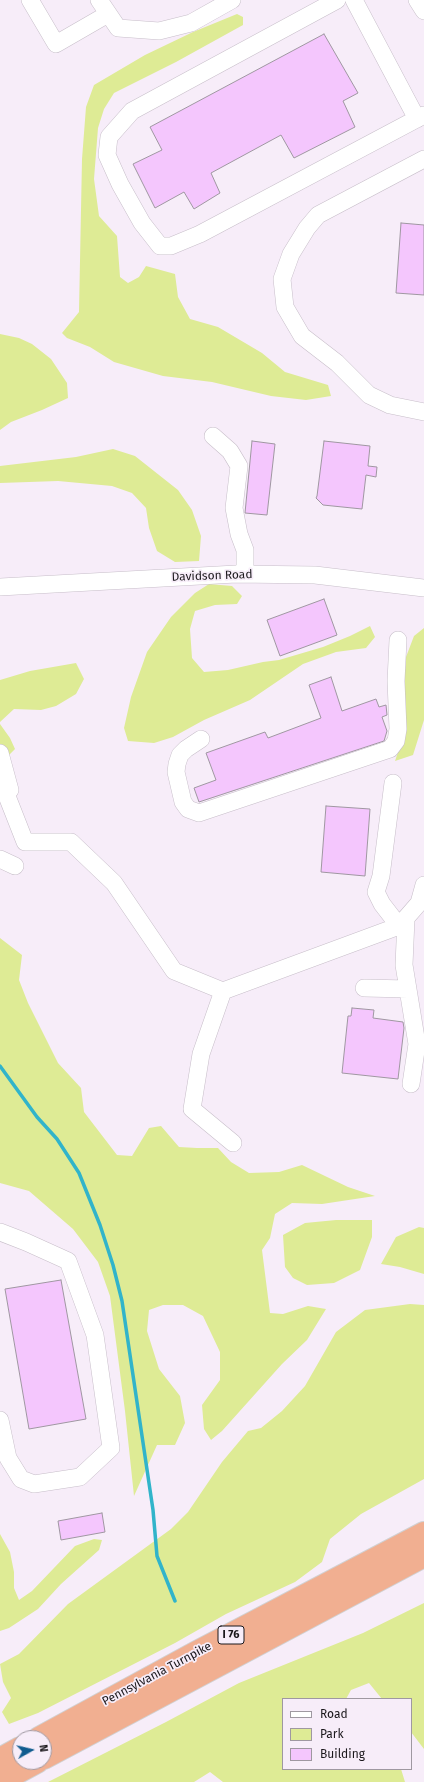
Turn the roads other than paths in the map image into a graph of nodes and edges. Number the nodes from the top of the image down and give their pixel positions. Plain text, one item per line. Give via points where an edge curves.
1 (30, 0) edge
2 (232, 0) edge
3 (337, 0) edge
4 (354, 0) edge
5 (417, 0) edge
6 (104, 7) edge
7 (424, 12) edge
8 (421, 117) edge
9 (424, 159) edge
10 (424, 412) edge
11 (213, 436) dead end
12 (245, 574) junction
13 (0, 587) edge
14 (424, 588) edge
15 (398, 640) dead end
16 (201, 739) dead end
17 (0, 753) edge
18 (393, 783) dead end
19 (2, 791) edge
20 (424, 885) edge
21 (403, 922) junction
22 (364, 988) dead end
23 (408, 989) junction
24 (223, 991) junction
25 (411, 1084) dead end
26 (233, 1143) dead end
27 (0, 1232) edge
28 (0, 1420) edge
29 (424, 1533) edge
30 (424, 1556) edge
31 (52, 1731) edge
32 (12, 1752) edge
33 (52, 1754) edge
34 (0, 1759) edge
35 (22, 1770) edge
36 (0, 1782) edge

1 - 6 street via 56,44
2 - 6 street via 191,23 159,31 118,28
3 - 8 street via 127,116 109,137 107,155 142,223 160,246 171,246 200,234
4 - 8 street
5 - 7 street
9 - 10 street via 318,215 292,254 282,279 285,307 302,336 337,363 369,395 390,405
11 - 12 street via 230,451 239,466 234,508 245,550
12 - 13 street, Davidson Road
12 - 14 street, Davidson Road via 315,575
15 - 16 street via 398,729 396,741 390,749 199,813 188,809 183,802 176,772 180,755
17 - 19 street via 10,790
18 - 21 street via 381,876 376,892 382,904
19 - 24 street via 25,842 71,842 114,883 174,971
20 - 21 street via 419,904
21 - 23 street via 404,965
21 - 24 street
22 - 23 street
23 - 25 street via 417,1044
24 - 26 street via 201,1054 192,1109
27 - 28 street via 68,1261 95,1336 111,1448 80,1477 34,1484 21,1479 8,1458
29 - 31 highway, Pennsylvania Turnpike / I 76
30 - 33 highway, Pennsylvania Turnpike / I 76
32 - 34 highway
35 - 36 highway

